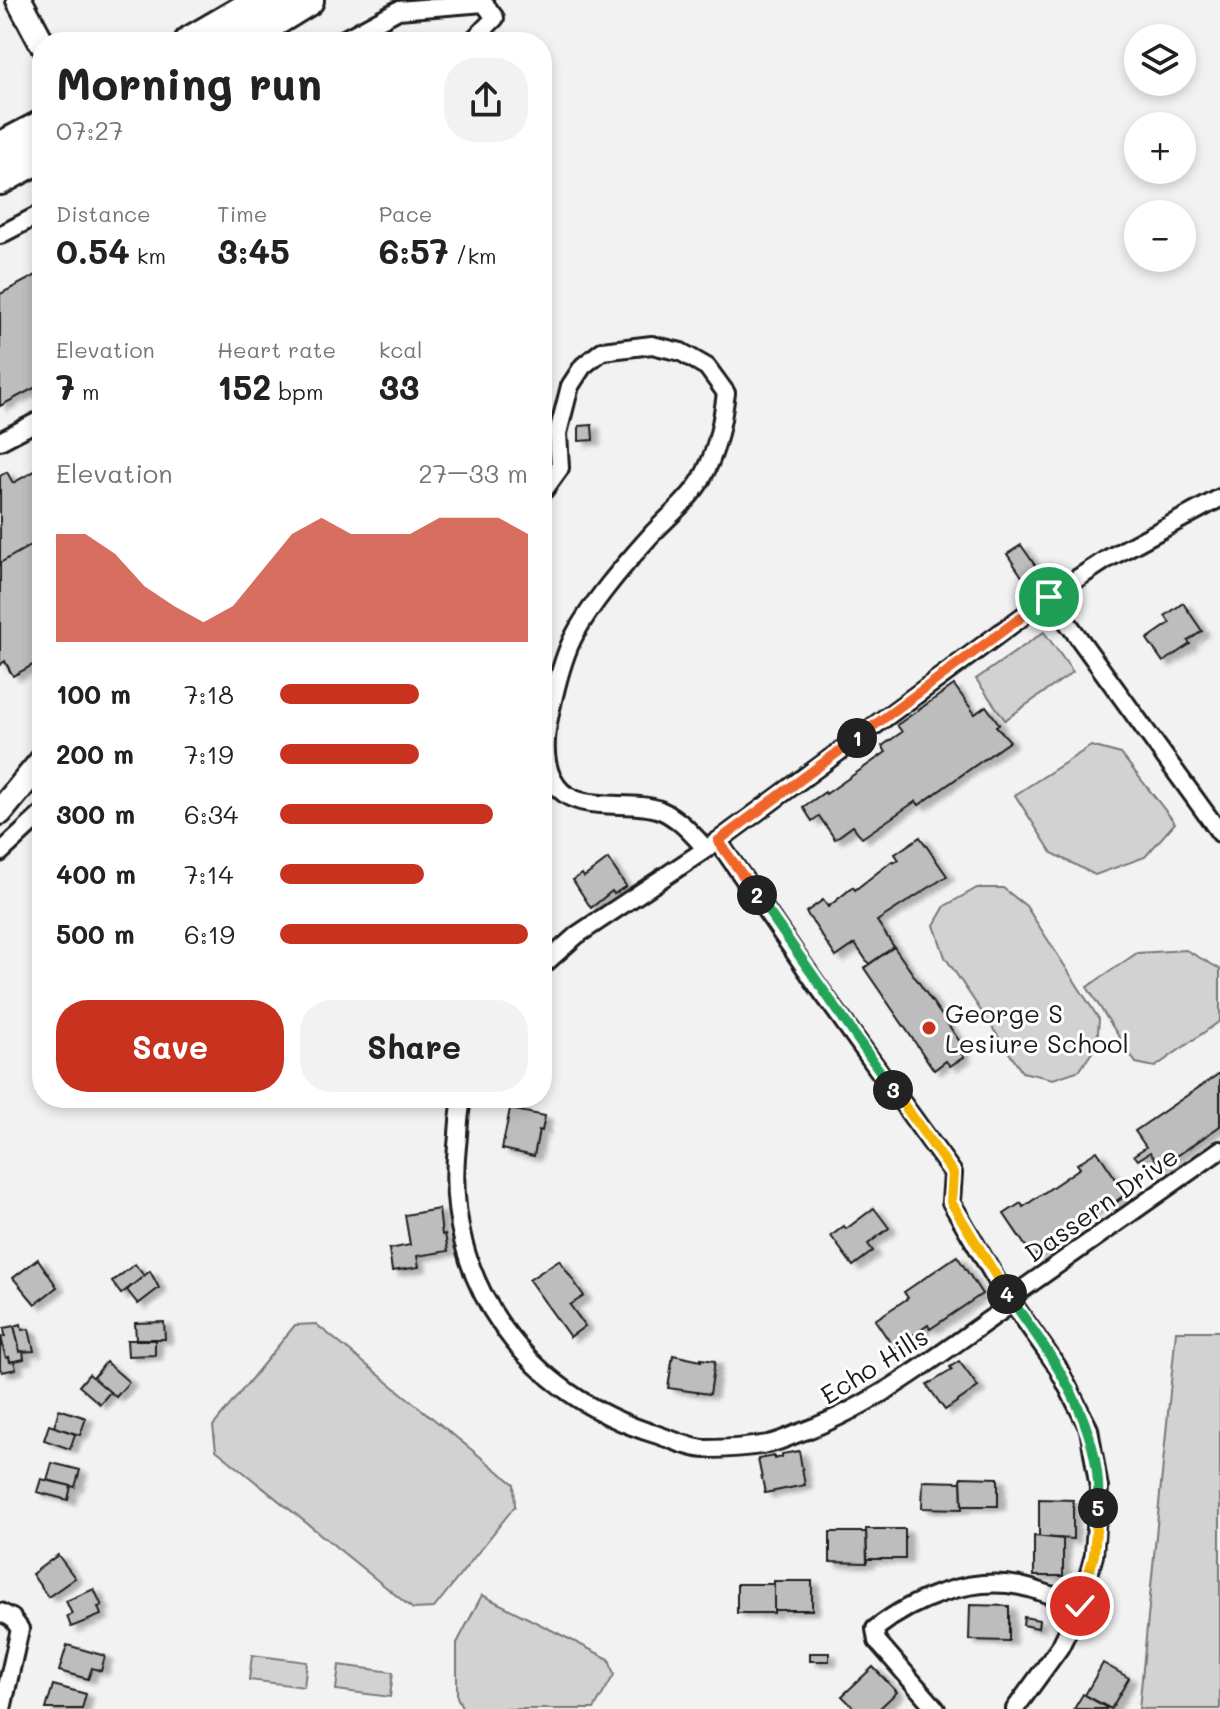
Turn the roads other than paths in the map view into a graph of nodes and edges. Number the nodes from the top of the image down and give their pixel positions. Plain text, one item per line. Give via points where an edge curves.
1 (19, 0) edge
2 (262, 0) edge
3 (308, 0) edge
4 (36, 32) edge
5 (207, 32) edge
6 (256, 32) edge
7 (357, 32) edge
8 (481, 32) edge
9 (32, 131) edge
10 (0, 148) edge
11 (32, 161) edge
12 (0, 179) edge
13 (32, 218) edge
14 (0, 235) edge
15 (32, 424) edge
16 (0, 441) edge
17 (552, 479) edge
18 (1220, 498) edge
19 (1049, 597) junction
20 (552, 704) edge
21 (32, 773) edge
22 (552, 774) edge
23 (0, 812) edge
24 (32, 823) edge
25 (1220, 833) edge
26 (712, 845) junction
27 (0, 853) edge
28 (552, 957) edge
29 (462, 1108) edge
30 (1220, 1150) edge
31 (1011, 1300) junction
32 (1080, 1606) junction
33 (0, 1612) edge
34 (2, 1709) edge
35 (936, 1709) edge
36 (1015, 1709) edge

1 - 4 street
2 - 5 highway
3 - 6 highway
7 - 8 street via 398,10 484,3 495,18
9 - 10 highway
11 - 12 highway
13 - 14 street
15 - 16 street
17 - 20 street, Dassern Drive via 560,468 558,433 570,386 602,351 652,345 681,352 707,367 726,393 720,434 701,481 620,569 572,639
18 - 19 street
19 - 25 street
19 - 26 street
21 - 23 street
22 - 26 street, Dassern Drive via 557,787 575,799 660,810
24 - 27 street
26 - 28 street
26 - 31 street, Dassern Drive via 953,1173 951,1202
29 - 31 street, Echo Hills via 454,1171 458,1230 496,1320 540,1370 585,1404 631,1427 705,1449 770,1443 819,1427 864,1404
30 - 31 street, Dassern Drive
31 - 32 street, Dassern Drive via 1057,1366 1089,1429 1099,1488 1094,1555
32 - 35 street via 1021,1586 989,1583 942,1593 899,1611 875,1629 877,1641
32 - 36 street, Dassern Drive via 1060,1647
33 - 34 street via 20,1629

